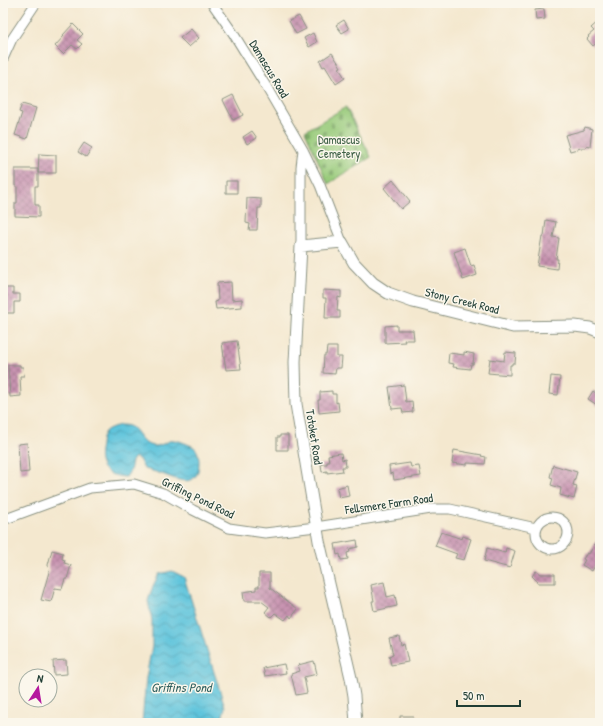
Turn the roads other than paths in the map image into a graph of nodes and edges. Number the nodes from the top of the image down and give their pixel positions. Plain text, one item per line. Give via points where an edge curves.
1 (36, 3) edge
2 (212, 3) edge
3 (3, 59) edge
4 (303, 150) junction
5 (342, 242) junction
6 (300, 246) junction
7 (600, 332) edge
8 (3, 520) edge
9 (316, 527) junction
10 (536, 528) dead end
11 (356, 723) edge

1 - 3 street via 12,39
2 - 4 street, Damascus Road via 264,83
4 - 5 street, Stony Creek Road via 320,184
4 - 6 street, Totoket Road
5 - 6 main road
5 - 7 main road, Stony Creek Road via 354,263 373,283 388,293 413,302 513,328 575,326
6 - 9 main road, Totoket Road via 295,391
8 - 9 street, Griffing Pond Road via 90,488 134,484 164,493 229,528 265,533
9 - 10 street, Fellsmere Farm Road via 431,509 450,509
9 - 11 main road, Totoket Road via 351,678

